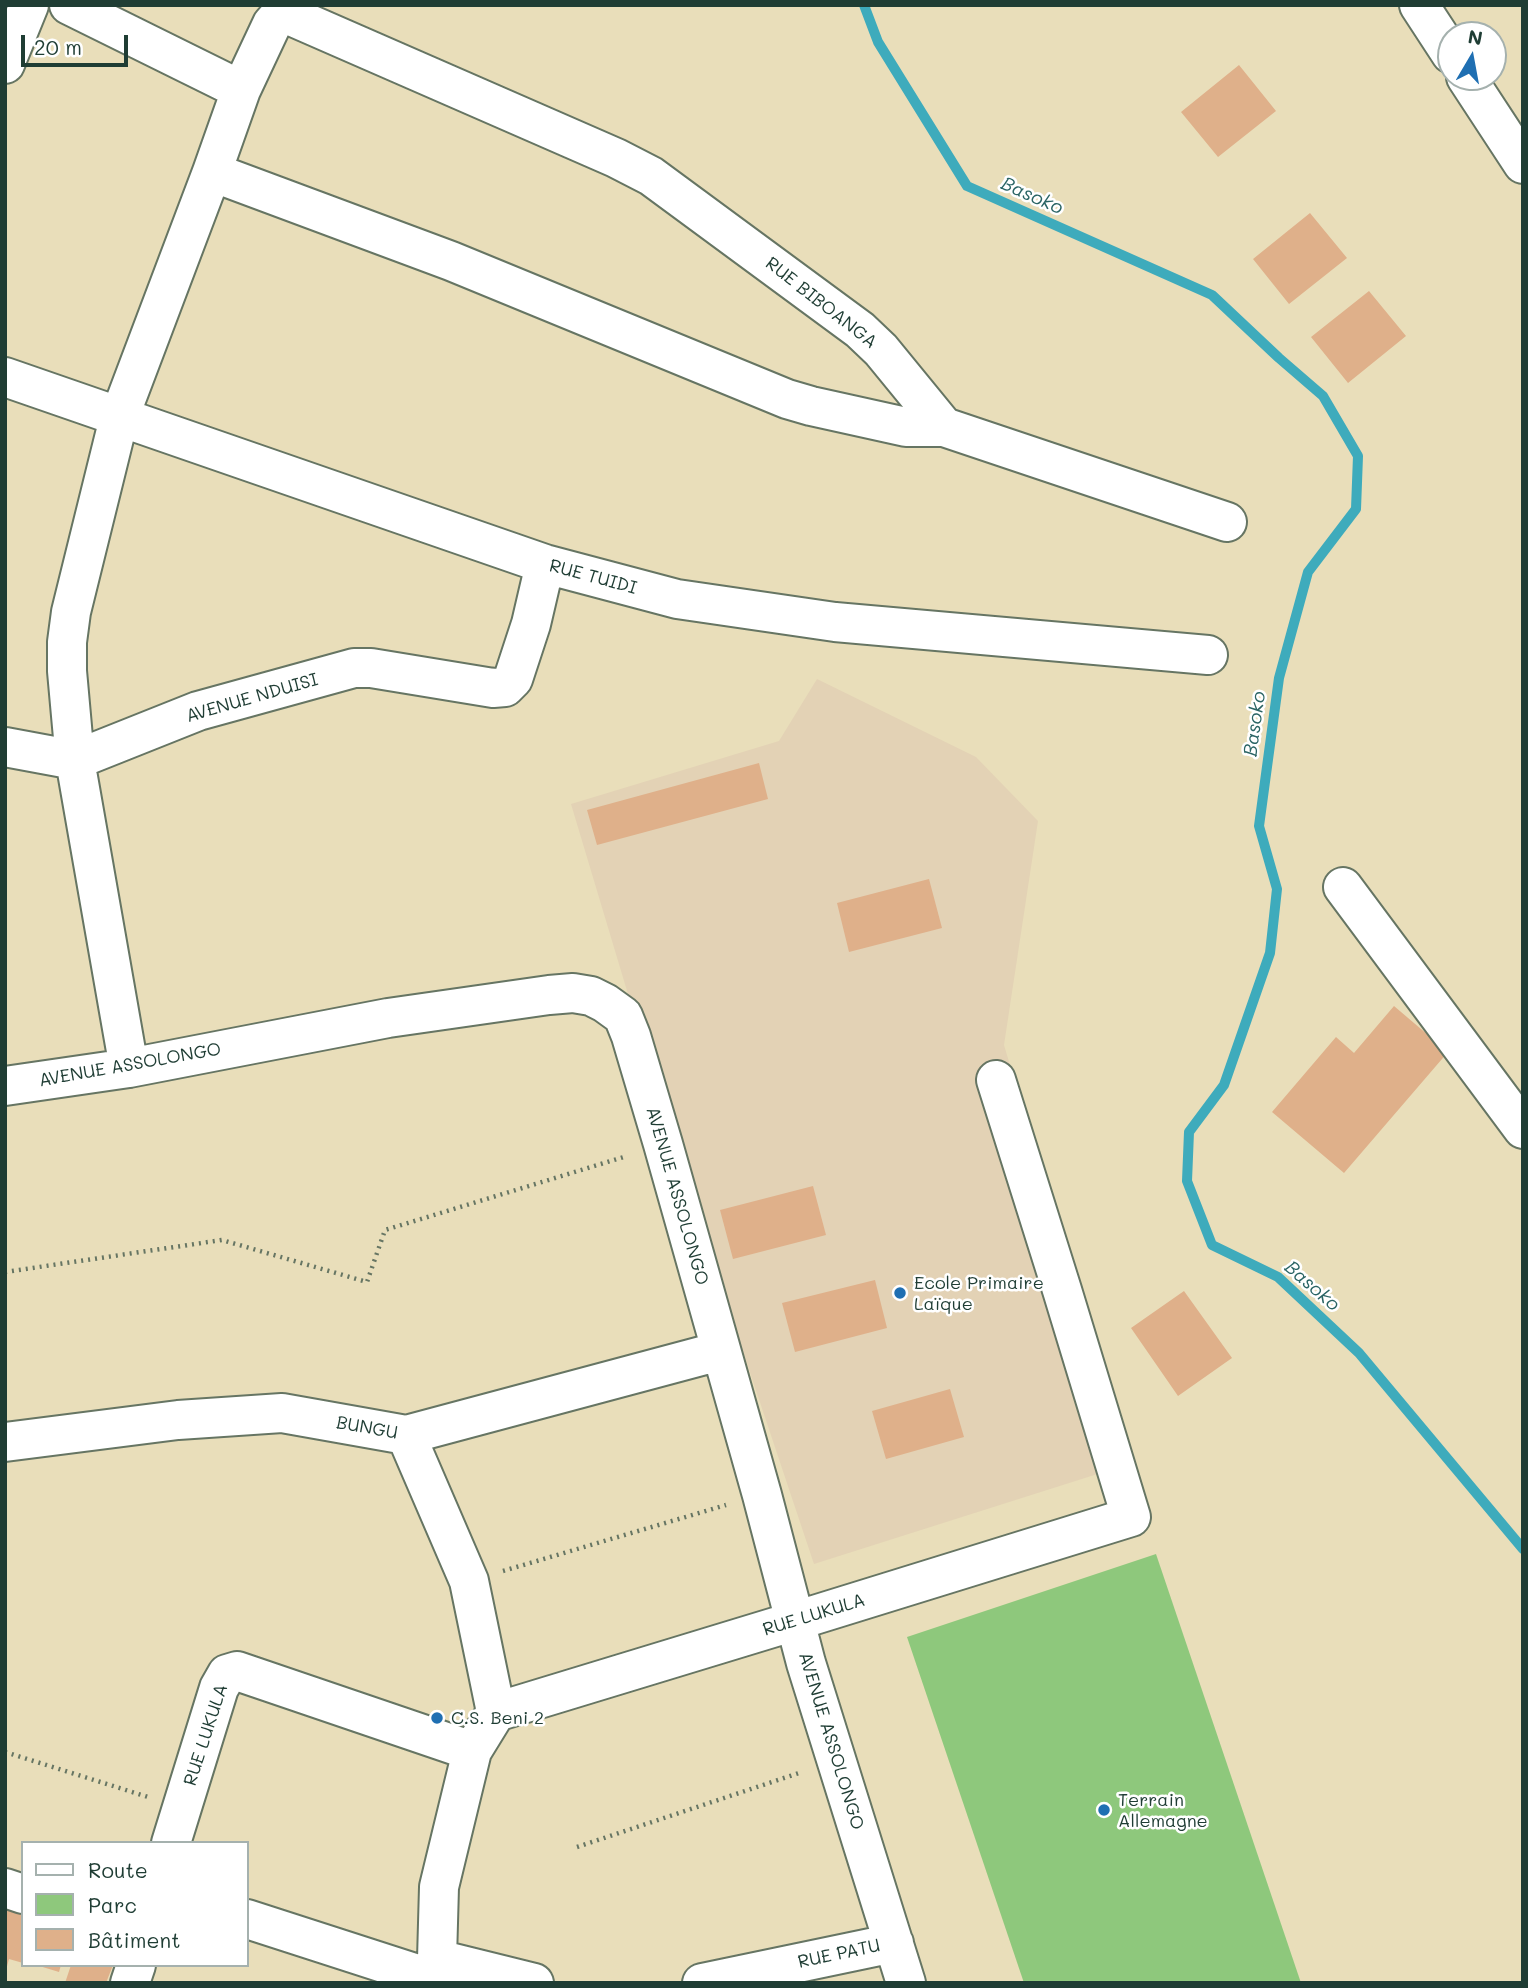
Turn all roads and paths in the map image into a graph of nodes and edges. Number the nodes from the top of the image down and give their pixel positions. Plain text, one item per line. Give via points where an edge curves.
1 (29, 5) edge
2 (69, 5) edge
3 (1419, 5) edge
4 (288, 12) edge
5 (1437, 33) edge
6 (5, 64) edge
7 (241, 90) junction
8 (1480, 91) edge
9 (1510, 122) edge
10 (1523, 163) edge
11 (212, 172) junction
12 (5, 377) edge
13 (119, 418) junction
14 (944, 427) junction
15 (1227, 522) dead end
16 (545, 564) junction
17 (1208, 655) dead end
18 (5, 747) edge
19 (75, 760) junction
20 (1343, 887) dead end
21 (129, 1068) junction
22 (996, 1080) dead end
23 (5, 1086) edge
24 (1523, 1129) edge
25 (663, 1144) junction
26 (5, 1272) edge
27 (720, 1351) junction
28 (406, 1435) junction
29 (5, 1442) edge
30 (761, 1495) junction
31 (469, 1581) junction
32 (795, 1621) junction
33 (496, 1712) junction
34 (472, 1751) junction
35 (5, 1752) edge
36 (836, 1760) junction
37 (176, 1825) edge
38 (577, 1847) dead end
39 (248, 1919) edge
40 (894, 1943) junction
41 (435, 1974) edge
42 (534, 1983) edge
43 (702, 1983) edge
44 (906, 1983) edge

1 - 6 street
2 - 7 street
3 - 5 street
4 - 7 street via 272,24
4 - 14 street, RUE BIBOANGA via 651,176 860,330
7 - 11 street
8 - 9 street
9 - 10 street
11 - 13 street
11 - 14 street via 451,261 787,399 906,427
12 - 13 street, RUE TUIDI
13 - 16 street, RUE TUIDI
13 - 19 street via 68,632
14 - 15 street
16 - 17 street, RUE TUIDI via 677,599 835,622
16 - 19 street, AVENUE NDUISI via 531,624 513,679 505,687 354,668 198,711
18 - 19 street
19 - 21 street
20 - 24 street
21 - 23 street, AVENUE ASSOLONGO
21 - 25 street, AVENUE ASSOLONGO via 388,1018 573,993 591,996 623,1016
22 - 32 street, RUE LUKULA via 1131,1517
25 - 26 path via 385,1230 367,1282 222,1240
25 - 27 street, AVENUE ASSOLONGO
27 - 28 street, BUNGU
27 - 30 street, AVENUE ASSOLONGO
28 - 29 street, BUNGU via 282,1413 178,1420
28 - 31 street
30 - 31 path
30 - 32 street, AVENUE ASSOLONGO
31 - 33 street
32 - 33 street, RUE LUKULA
32 - 36 street, AVENUE ASSOLONGO
33 - 34 street
34 - 37 street, RUE LUKULA via 237,1671 227,1674 219,1688
34 - 41 street via 439,1887
35 - 37 path
36 - 38 path
36 - 40 street, AVENUE ASSOLONGO
39 - 41 street
40 - 43 street, RUE PATU
40 - 44 street, AVENUE ASSOLONGO
41 - 42 street

